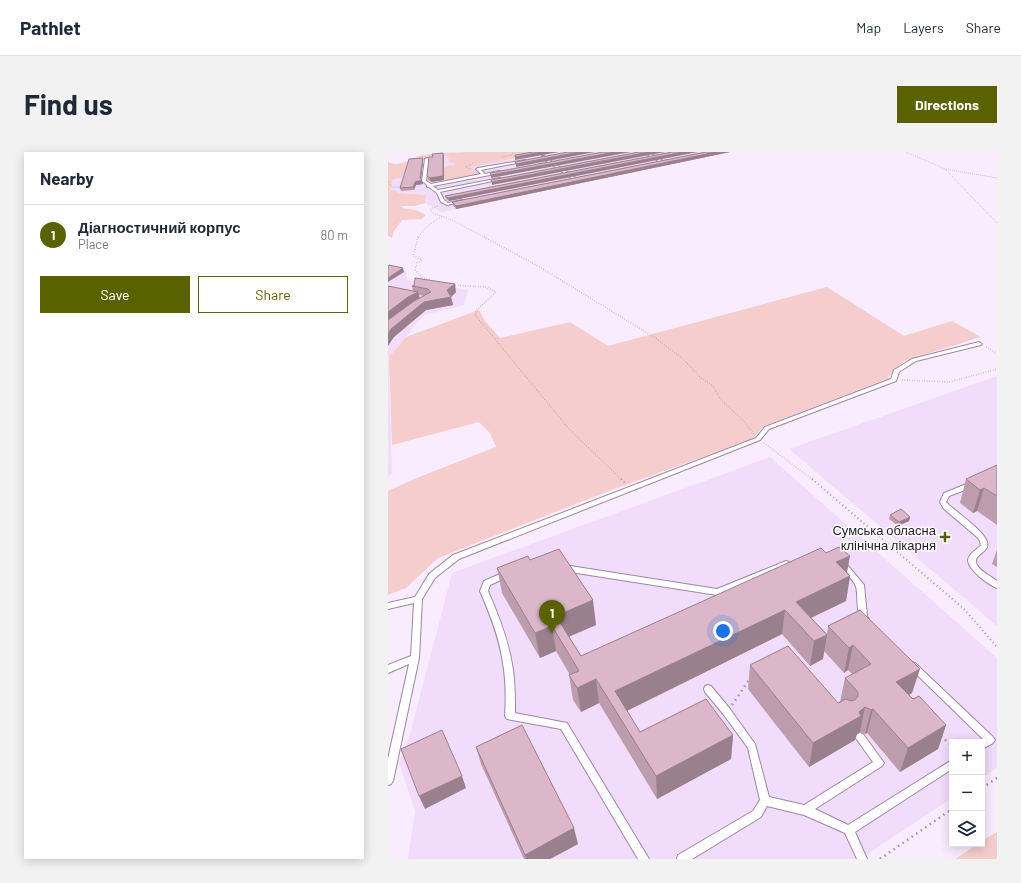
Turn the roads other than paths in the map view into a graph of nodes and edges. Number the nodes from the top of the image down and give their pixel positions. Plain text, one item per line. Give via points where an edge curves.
1 (645, 152) edge
2 (638, 153) edge
3 (551, 156) edge
4 (660, 156) edge
5 (543, 157) junction
6 (654, 157) junction
7 (646, 158) edge
8 (427, 159) edge
9 (536, 159) edge
10 (528, 160) edge
11 (669, 160) edge
12 (557, 161) edge
13 (663, 162) junction
14 (550, 163) junction
15 (655, 163) edge
16 (542, 164) edge
17 (565, 167) edge
18 (557, 168) junction
19 (550, 170) edge
20 (506, 171) edge
21 (572, 172) edge
22 (565, 173) junction
23 (484, 175) junction
24 (557, 175) edge
25 (505, 178) edge
26 (582, 178) edge
27 (575, 179) junction
28 (567, 180) edge
29 (428, 186) junction
30 (437, 191) junction
31 (450, 196) edge
32 (442, 197) junction
33 (470, 200) edge
34 (979, 344) road end
35 (975, 483) edge
36 (796, 560) edge
37 (833, 562) edge
38 (554, 567) edge
39 (512, 572) edge
40 (997, 585) edge
41 (418, 599) junction
42 (388, 606) edge
43 (874, 627) edge
44 (415, 658) junction
45 (907, 660) edge
46 (388, 669) edge
47 (708, 689) dead end
48 (860, 737) dead end
49 (985, 743) edge
50 (949, 766) edge
51 (388, 781) edge
52 (765, 800) junction
53 (805, 810) junction
54 (849, 830) junction
55 (644, 859) edge
56 (682, 859) edge
57 (862, 859) edge

1 - 2 lane
1 - 6 lane
3 - 5 lane
4 - 6 lane
5 - 9 lane
5 - 14 lane
6 - 7 lane
6 - 13 lane
8 - 29 lane via 424,181
10 - 23 lane via 478,169
11 - 13 lane
12 - 14 lane
13 - 15 lane
14 - 16 lane
14 - 18 lane
17 - 18 lane
18 - 19 lane
18 - 22 lane
20 - 23 lane
21 - 22 lane
22 - 24 lane
22 - 27 lane
23 - 29 lane
25 - 30 lane
26 - 27 lane
27 - 28 lane
29 - 30 lane
30 - 32 lane
31 - 32 lane
32 - 33 lane via 442,201 447,204
34 - 41 lane via 914,360 896,371 894,380 767,428 758,439 456,557 432,576
35 - 40 lane via 946,495 943,502 985,540 984,548 974,554 973,564
36 - 38 lane via 717,592
37 - 43 lane via 840,563 860,585 862,617
39 - 55 lane via 487,583 484,591 505,645 510,681 510,716 564,726
41 - 42 lane
41 - 44 lane
44 - 46 lane
44 - 51 lane
45 - 49 lane via 990,740
47 - 52 lane via 752,747
48 - 53 lane via 879,763
50 - 54 lane
52 - 53 lane
52 - 56 lane via 756,814
53 - 54 lane
54 - 57 lane

